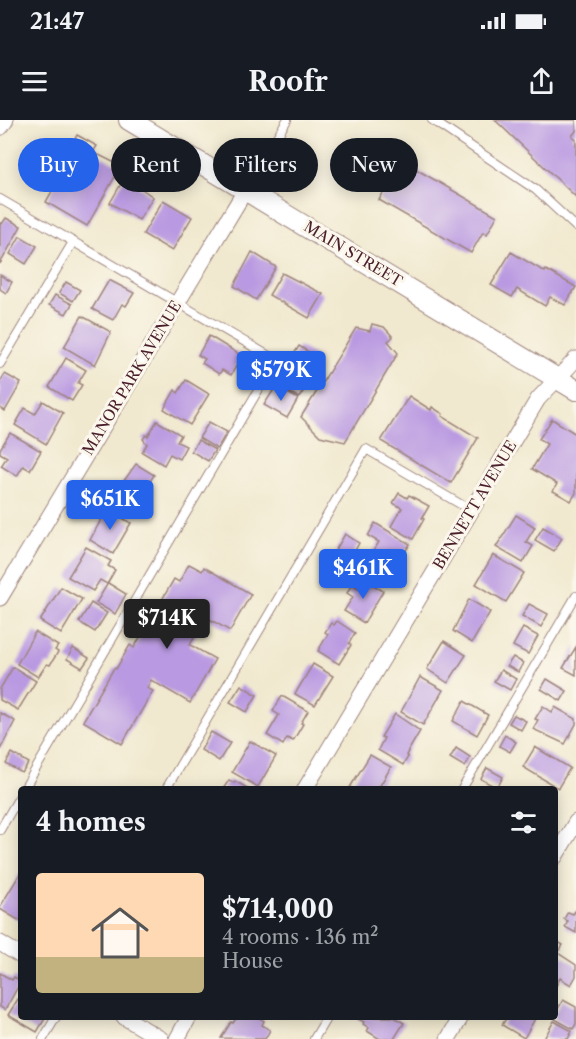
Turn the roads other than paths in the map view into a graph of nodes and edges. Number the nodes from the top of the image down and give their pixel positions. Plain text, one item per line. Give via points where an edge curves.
1 (4, 120) edge
2 (129, 120) edge
3 (287, 120) edge
4 (432, 120) edge
5 (0, 126) edge
6 (276, 138) edge
7 (213, 170) edge
8 (244, 192) edge
9 (251, 192) edge
10 (0, 199) edge
11 (576, 227) edge
12 (73, 242) junction
13 (178, 303) junction
14 (576, 359) edge
15 (0, 364) edge
16 (557, 379) junction
17 (576, 390) edge
18 (472, 511) junction
19 (576, 596) edge
20 (0, 598) edge
21 (26, 786) edge
22 (168, 786) edge
23 (307, 786) edge
24 (464, 786) edge
25 (18, 799) edge
26 (576, 822) edge
27 (0, 830) edge
28 (558, 852) edge
29 (0, 944) edge
30 (18, 954) edge
31 (54, 1020) edge
32 (129, 1020) edge
33 (187, 1020) edge
34 (325, 1020) edge
35 (459, 1020) edge
36 (43, 1039) edge
37 (161, 1039) edge
38 (177, 1039) edge
39 (314, 1039) edge
40 (448, 1039) edge

1 - 5 street
2 - 7 main road, MAIN STREET
3 - 6 lane
4 - 11 lane via 536,189
8 - 13 street, MANOR PARK AVENUE
9 - 16 main road, MAIN STREET
10 - 12 lane
12 - 13 lane
12 - 15 lane
13 - 20 street, MANOR PARK AVENUE
13 - 21 lane via 276,360
14 - 16 street, BENNETT AVENUE
16 - 17 main road, MAIN STREET
16 - 18 street, BENNETT AVENUE via 538,399
18 - 22 lane via 366,449
18 - 23 street, BENNETT AVENUE
19 - 24 lane
25 - 27 lane
26 - 28 street
29 - 30 street
31 - 36 lane
32 - 37 street
33 - 38 street
34 - 39 lane
35 - 40 street

